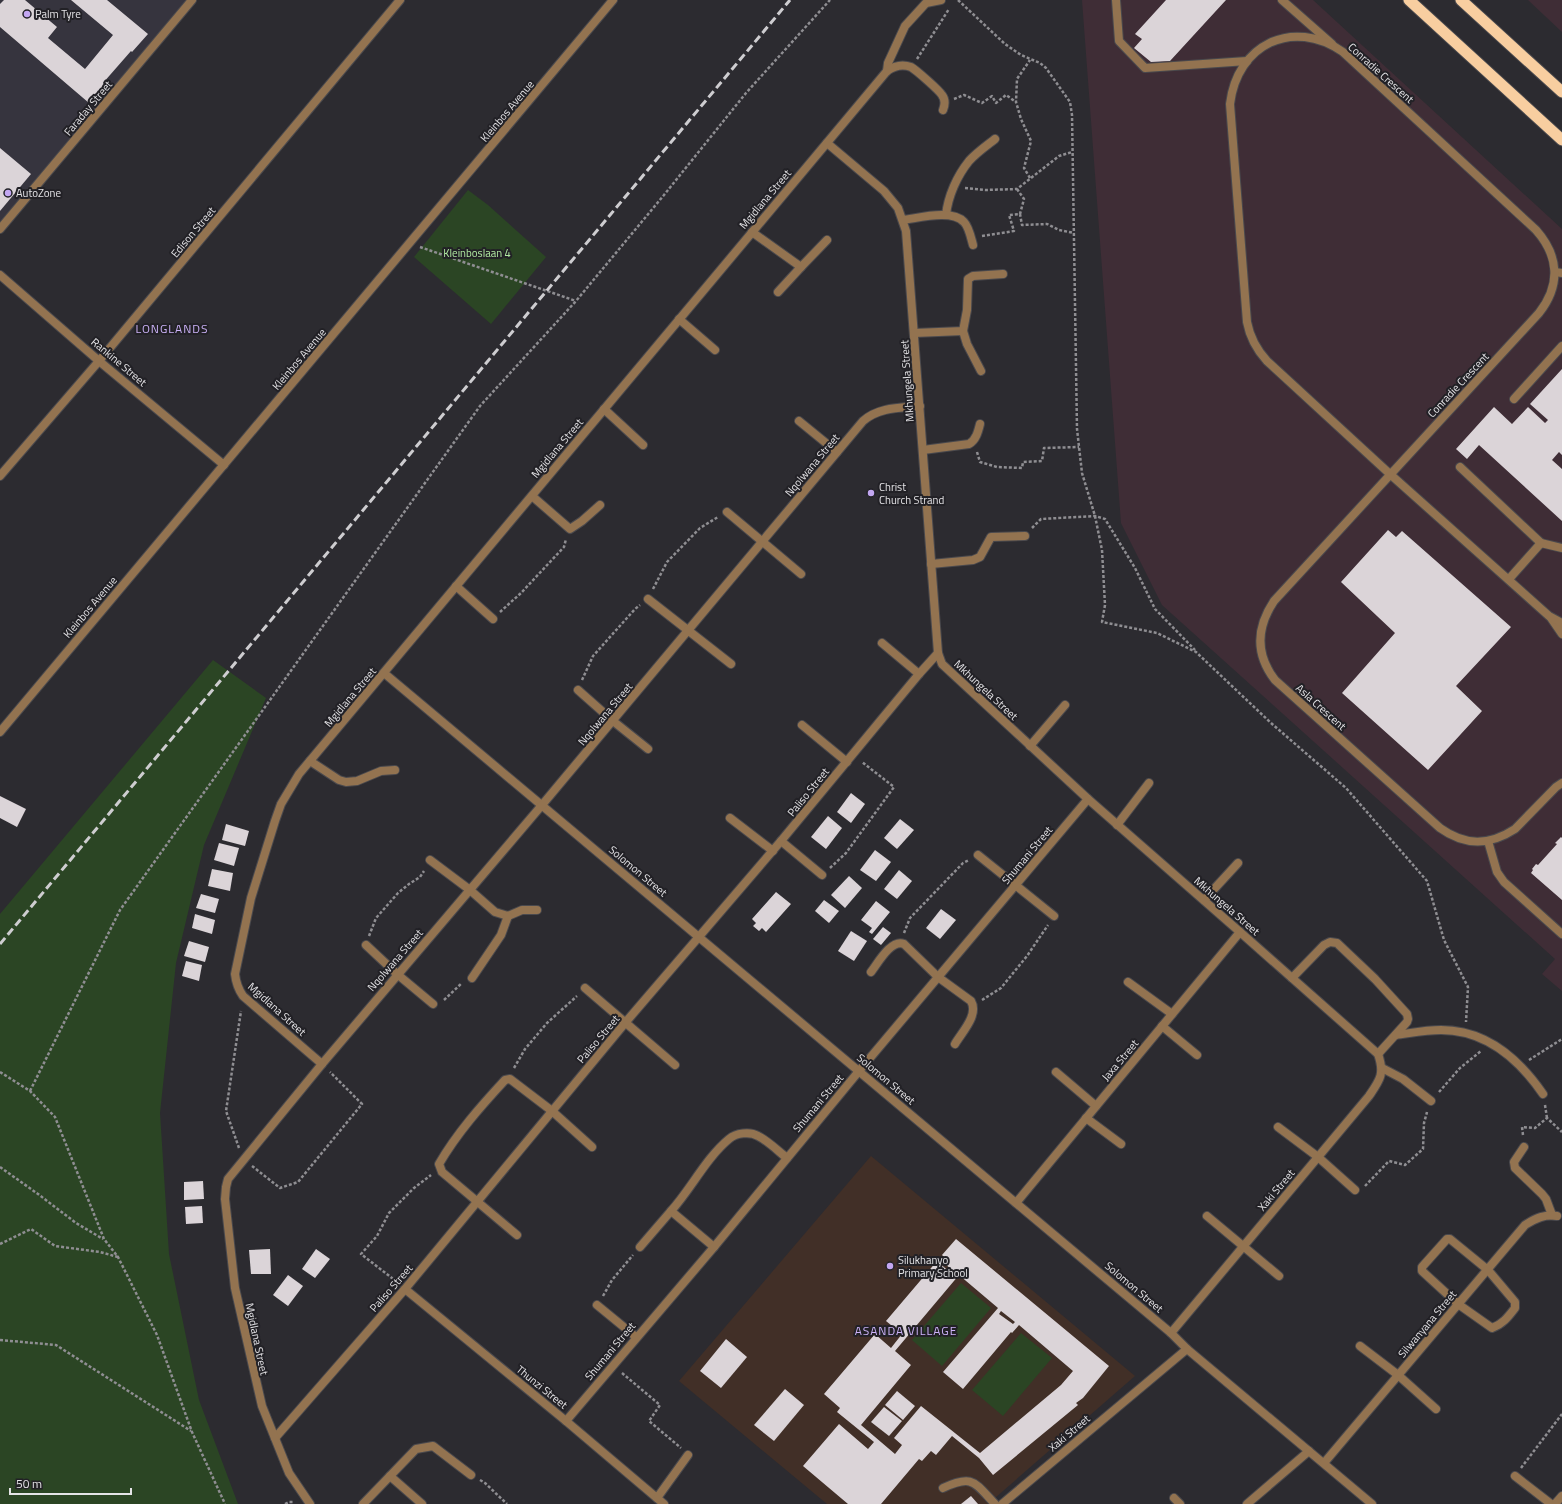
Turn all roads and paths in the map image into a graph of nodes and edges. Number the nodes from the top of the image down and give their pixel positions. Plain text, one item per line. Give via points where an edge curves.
1 (192, 0) edge
2 (400, 0) edge
3 (613, 0) edge
4 (830, 0) edge
5 (941, 0) edge
6 (958, 0) edge
7 (1116, 0) edge
8 (1282, 0) edge
9 (1409, 0) edge
10 (1461, 0) edge
11 (951, 6) dead end
12 (1333, 45) junction
13 (1030, 60) junction
14 (1247, 61) junction
15 (912, 68) junction
16 (887, 71) junction
17 (1562, 92) edge
18 (1016, 102) junction
19 (944, 106) joint
20 (995, 139) dead end
21 (1562, 140) edge
22 (827, 143) junction
23 (1072, 152) junction
24 (1030, 178) junction
25 (954, 187) junction
26 (1017, 189) junction
27 (1020, 214) junction
28 (946, 215) junction
29 (903, 220) junction
30 (0, 229) edge
31 (967, 229) junction
32 (752, 232) junction
33 (1074, 233) junction
34 (827, 240) dead end
35 (410, 244) junction
36 (973, 245) dead end
37 (801, 266) junction
38 (1559, 272) edge
39 (1003, 274) dead end
40 (0, 276) edge
41 (778, 292) dead end
42 (576, 301) junction
43 (679, 319) junction
44 (963, 331) junction
45 (914, 333) junction
46 (1562, 346) edge
47 (715, 350) dead end
48 (99, 361) junction
49 (981, 371) dead end
50 (1514, 399) dead end
51 (920, 406) junction
52 (604, 409) junction
53 (799, 421) dead end
54 (980, 424) dead end
55 (973, 442) junction
56 (643, 445) dead end
57 (1079, 447) junction
58 (923, 450) junction
59 (837, 452) junction
60 (224, 465) junction
61 (1460, 467) dead end
62 (1391, 475) junction
63 (0, 476) edge
64 (532, 496) junction
65 (600, 505) dead end
66 (727, 512) joint
67 (1095, 516) junction
68 (568, 528) junction
69 (1025, 536) joint
70 (763, 541) junction
71 (1541, 543) junction
72 (1562, 548) edge
73 (931, 564) junction
74 (801, 574) dead end
75 (1509, 578) junction
76 (456, 586) junction
77 (648, 599) junction
78 (1549, 616) junction
79 (493, 619) joint
80 (1562, 623) edge
81 (688, 631) junction
82 (1562, 634) edge
83 (882, 642) dead end
84 (1196, 652) junction
85 (938, 653) junction
86 (731, 664) dead end
87 (384, 673) junction
88 (919, 674) junction
89 (578, 690) joint
90 (1065, 705) dead end
91 (613, 721) junction
92 (802, 725) dead end
93 (0, 732) edge
94 (1030, 746) junction
95 (648, 748) dead end
96 (853, 754) junction
97 (310, 760) junction
98 (846, 762) junction
99 (395, 770) dead end
100 (1562, 777) edge
101 (1149, 783) dead end
102 (1559, 785) edge
103 (1088, 800) junction
104 (542, 805) junction
105 (730, 818) dead end
106 (1117, 825) junction
107 (1488, 841) junction
108 (781, 842) junction
109 (773, 851) junction
110 (978, 855) joint
111 (430, 860) joint
112 (1238, 863) dead end
113 (822, 875) joint
114 (1016, 885) junction
115 (470, 890) junction
116 (1204, 900) junction
117 (537, 910) dead end
118 (508, 916) junction
119 (1054, 916) joint
120 (1240, 932) junction
121 (1562, 934) edge
122 (699, 937) junction
123 (900, 943) junction
124 (366, 946) joint
125 (871, 972) dead end
126 (397, 974) junction
127 (938, 977) junction
128 (472, 978) joint
129 (1292, 978) junction
130 (1128, 982) dead end
131 (585, 988) joint
132 (433, 1004) joint
133 (973, 1005) junction
134 (1172, 1014) junction
135 (625, 1023) junction
136 (1162, 1026) junction
137 (1465, 1033) junction
138 (1396, 1035) junction
139 (1562, 1039) edge
140 (1490, 1043) junction
141 (955, 1044) dead end
142 (1378, 1054) junction
143 (1197, 1055) dead end
144 (322, 1064) junction
145 (675, 1065) dead end
146 (1520, 1065) junction
147 (1382, 1068) junction
148 (859, 1071) junction
149 (0, 1072) edge
150 (1056, 1072) dead end
151 (507, 1079) junction
152 (30, 1091) junction
153 (1543, 1094) dead end
154 (1431, 1101) junction
155 (1096, 1106) junction
156 (552, 1111) junction
157 (1086, 1118) junction
158 (1278, 1127) dead end
159 (1562, 1132) edge
160 (1121, 1144) dead end
161 (592, 1147) dead end
162 (1524, 1147) joint
163 (1318, 1157) junction
164 (787, 1158) junction
165 (0, 1168) edge
166 (440, 1169) junction
167 (1355, 1190) joint
168 (477, 1202) junction
169 (1016, 1203) junction
170 (671, 1211) junction
171 (1207, 1216) dead end
172 (1558, 1216) edge
173 (517, 1235) dead end
174 (104, 1239) junction
175 (0, 1244) edge
176 (1244, 1246) junction
177 (640, 1247) joint
178 (714, 1247) junction
179 (118, 1257) junction
180 (1488, 1270) junction
181 (1279, 1276) dead end
182 (405, 1289) junction
183 (1458, 1304) junction
184 (597, 1305) joint
185 (1171, 1333) junction
186 (636, 1337) junction
187 (0, 1340) edge
188 (1360, 1346) dead end
189 (1187, 1348) junction
190 (612, 1366) junction
191 (1398, 1375) junction
192 (1436, 1408) dead end
193 (1562, 1414) edge
194 (566, 1421) junction
195 (192, 1432) junction
196 (275, 1438) junction
197 (1309, 1451) junction
198 (688, 1455) joint
199 (1324, 1464) junction
200 (471, 1475) joint
201 (390, 1476) junction
202 (1515, 1476) joint
203 (943, 1488) dead end
204 (1562, 1496) edge
205 (657, 1498) junction
206 (225, 1504) edge
207 (310, 1504) edge
208 (363, 1504) edge
209 (422, 1504) edge
210 (507, 1504) edge
211 (664, 1504) edge
212 (995, 1504) edge
213 (1002, 1504) edge
214 (1247, 1504) edge
215 (1372, 1504) edge
216 (1551, 1504) edge
217 (1555, 1504) edge

1 - 30 street, Faraday Street
2 - 48 street, Edison Street
3 - 35 street, Kleinbos Avenue
4 - 42 path via 746,93
5 - 16 street, Mgidlana Street via 926,3 904,26 888,62
6 - 13 path via 1005,44
7 - 14 street via 1119,41 1145,68
8 - 12 street
9 - 21 highway
10 - 17 highway
11 - 15 path
12 - 14 street, Conradie Crescent via 1310,37 1287,38 1265,46
12 - 38 street, Conradie Crescent via 1536,230 1550,249
13 - 18 path via 1017,79
13 - 23 path via 1046,68 1070,102
14 - 62 street, Conradie Crescent via 1236,79 1230,104 1247,322 1251,337 1267,361
15 - 16 street via 899,66
15 - 19 street via 942,94
16 - 22 street, Mgidlana Street
18 - 19 path via 1006,95 996,103 992,96 982,103 964,94
18 - 24 path via 1030,141 1024,168
20 - 25 street via 968,162
22 - 29 street, Mkhungela Street via 884,191 895,204
22 - 32 street, Mgidlana Street
23 - 24 path via 1058,156
23 - 33 path
24 - 26 path
25 - 26 path via 985,190
25 - 28 street via 949,197
26 - 27 path via 1024,199
27 - 31 path via 1009,215 1014,231 982,236
27 - 33 path via 1022,225 1047,224
28 - 29 street
28 - 31 street via 956,216 964,222
29 - 45 street, Mkhungela Street via 908,242
31 - 36 street
32 - 37 street
32 - 43 street, Mgidlana Street
33 - 57 path
34 - 37 street
35 - 42 path
35 - 60 street, Kleinbos Avenue
37 - 41 street
38 - 62 street, Conradie Crescent via 1551,294 1539,313
39 - 44 street via 973,276 968,279
40 - 48 street, Rankine Street
42 - 152 path via 480,406 120,910
43 - 47 street
43 - 52 street, Mgidlana Street
44 - 45 street
44 - 49 street
45 - 51 street, Mkhungela Street
46 - 50 street
48 - 60 street, Rankine Street
48 - 63 street, Edison Street
51 - 58 street, Mkhungela Street
51 - 59 street, Nqolwana Street via 875,412 863,421
52 - 56 street
52 - 64 street, Mgidlana Street
53 - 59 street
54 - 55 street
55 - 57 path via 980,462 997,467 1022,468 1023,462 1042,461 1044,448
55 - 58 street
57 - 67 path via 1082,473
58 - 73 street, Mkhungela Street
59 - 70 street, Nqolwana Street
60 - 93 street, Kleinbos Avenue
61 - 71 street
62 - 75 street, Conradie Crescent
62 - 107 street, Asla Crescent via 1274,601 1263,621 1260,633 1262,654 1275,680 1440,828 1462,840
64 - 68 street
64 - 76 street, Mgidlana Street
65 - 68 street via 578,524
66 - 70 street
66 - 77 path via 700,528 667,562
67 - 69 path via 1041,519
67 - 84 path via 1105,519 1135,568 1154,609
67 - 84 path via 1102,550 1105,605 1102,622 1157,633
68 - 79 path via 564,547
69 - 73 street via 991,537 980,557
70 - 74 street
70 - 81 street, Nqolwana Street
71 - 72 street
71 - 75 street
73 - 85 street, Mkhungela Street
75 - 78 street, Conradie Crescent
76 - 79 street
76 - 87 street, Mgidlana Street
77 - 81 street
77 - 89 path via 635,609 593,656
78 - 80 street, Conradie Crescent
78 - 82 street, Conradie Crescent
81 - 86 street
81 - 91 street, Nqolwana Street
83 - 88 street
84 - 137 path via 1271,723 1346,788 1427,881 1444,940 1468,987
85 - 88 street, Paliso Street
85 - 94 street, Mkhungela Street via 942,664
87 - 97 street, Mgidlana Street
87 - 104 street, Solomon Street
88 - 96 street, Paliso Street
89 - 91 street
90 - 94 street
91 - 95 street
91 - 104 street, Nqolwana Street
92 - 98 street
94 - 103 street, Mkhungela Street
96 - 98 street, Paliso Street
96 - 113 path via 894,787 846,854
97 - 99 street via 346,782 357,781 381,771
97 - 144 street, Mgidlana Street via 281,804 275,821 251,898 235,974 238,989 243,996
98 - 108 street, Paliso Street
100 - 102 street, Asla Crescent
101 - 106 street
102 - 107 street, Asla Crescent via 1515,829
103 - 106 street, Mkhungela Street
103 - 114 street, Shumani Street
104 - 115 street, Nqolwana Street
104 - 122 street, Solomon Street
105 - 109 street
106 - 116 street, Mkhungela Street
107 - 121 street via 1497,872 1504,882
108 - 109 street, Paliso Street
108 - 113 street
109 - 122 street, Paliso Street
110 - 114 street
110 - 123 path via 963,863 910,918
111 - 115 street
111 - 124 path via 420,877 398,893 376,918
112 - 116 street
114 - 119 street
114 - 127 street, Shumani Street
115 - 118 street via 495,912
115 - 126 street, Nqolwana Street
116 - 120 street, Mkhungela Street
117 - 118 street via 522,910
118 - 128 street via 500,935
119 - 133 path via 1001,988
120 - 129 street, Mkhungela Street
120 - 134 street, Jaxa Street
122 - 135 street, Paliso Street
122 - 148 street, Solomon Street
123 - 125 street via 889,948
123 - 127 street
124 - 126 street
126 - 132 street
126 - 144 street, Nqolwana Street
127 - 133 street
127 - 148 street, Shumani Street
128 - 132 path via 466,978 439,1006
129 - 138 street via 1324,945 1330,942 1337,943 1407,1014 1407,1022
129 - 142 street, Mkhungela Street
130 - 134 street
131 - 135 street
131 - 151 path via 547,1023
133 - 141 street via 973,1013
134 - 136 street, Jaxa Street
135 - 145 street
135 - 156 street, Paliso Street
136 - 143 street
136 - 155 street, Jaxa Street
137 - 138 street via 1441,1030
137 - 140 street
138 - 142 street
139 - 146 path
140 - 146 street via 1508,1053
140 - 154 path via 1460,1068
142 - 147 street
144 - 196 street, Mgidlana Street via 235,1169 226,1187 225,1199 235,1288 262,1406
146 - 153 street
147 - 154 street via 1402,1079
147 - 163 street, Xaki Street via 1379,1082 1369,1096
148 - 164 street, Shumani Street
148 - 169 street, Solomon Street
149 - 152 path
150 - 155 street
151 - 156 street via 515,1082
151 - 166 street via 475,1113 454,1141 439,1164
152 - 174 path via 55,1117
154 - 167 path via 1424,1123 1423,1149 1405,1165 1389,1161 1366,1186
155 - 157 street, Jaxa Street
156 - 161 street
156 - 168 street, Paliso Street
157 - 160 street
157 - 169 street, Jaxa Street
158 - 163 street
159 - 162 path via 1547,1118 1535,1128 1522,1127
162 - 172 street via 1514,1162 1514,1168 1542,1194
163 - 167 street
163 - 176 street, Xaki Street
164 - 170 street via 758,1135 750,1133 730,1138
164 - 178 street, Shumani Street
165 - 174 path via 76,1223
166 - 168 street
166 - 182 path via 414,1188 389,1213 377,1236 360,1254
168 - 173 street
168 - 182 street, Paliso Street
169 - 185 street, Solomon Street
170 - 177 street
170 - 178 street
171 - 176 street
172 - 180 street, Silwanyana Street via 1536,1218 1525,1224
174 - 179 path
175 - 179 path via 31,1229 55,1246
176 - 181 street
176 - 185 street, Xaki Street
177 - 184 path via 612,1280
178 - 186 street, Shumani Street
179 - 195 path via 157,1335
180 - 183 street, Silwanyana Street
180 - 183 street via 1514,1302 1515,1308 1506,1319 1492,1328
180 - 183 street via 1450,1239 1440,1246 1422,1267 1422,1271
182 - 194 street, Thunzi Street
182 - 196 street, Paliso Street
183 - 191 street, Silwanyana Street
184 - 186 street
185 - 189 street, Solomon Street
186 - 190 street, Shumani Street
187 - 195 path via 56,1345
188 - 191 street
189 - 197 street, Solomon Street
189 - 213 street, Xaki Street
190 - 194 street, Shumani Street
190 - 198 path via 660,1406 649,1421
191 - 192 street
191 - 199 street, Silwanyana Street
193 - 202 path
194 - 205 street, Thunzi Street
195 - 206 path
196 - 207 street, Mgidlana Street via 289,1473
197 - 199 street, Solomon Street
197 - 214 street
198 - 205 street
199 - 215 street, Solomon Street
200 - 201 street via 433,1446 416,1450
200 - 210 path via 486,1483
201 - 208 street
201 - 209 street
202 - 216 street
203 - 212 street via 967,1480 976,1485
204 - 217 street
205 - 211 street, Thunzi Street

